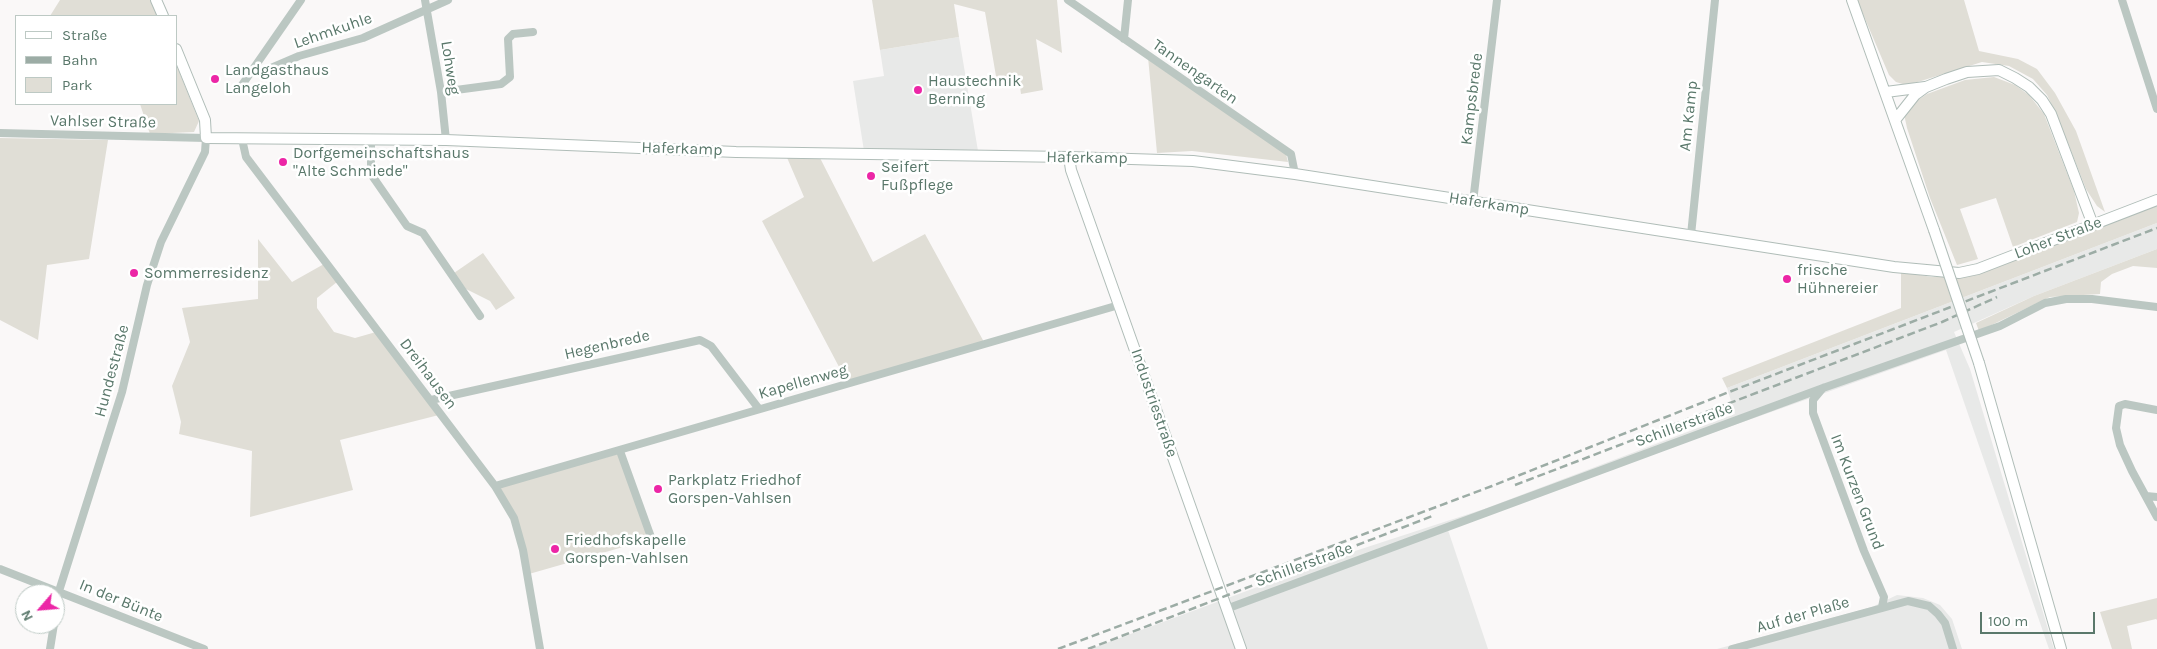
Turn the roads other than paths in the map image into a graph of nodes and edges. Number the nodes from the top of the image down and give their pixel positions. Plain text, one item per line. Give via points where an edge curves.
1 (156, 0) edge
2 (301, 0) edge
3 (424, 0) edge
4 (448, 0) edge
5 (1068, 0) edge
6 (1128, 0) edge
7 (1497, 0) edge
8 (1715, 0) edge
9 (1852, 0) edge
10 (2122, 0) edge
11 (427, 9) junction
12 (163, 15) edge
13 (533, 32) dead end
14 (1124, 39) junction
15 (178, 54) edge
16 (253, 68) junction
17 (242, 86) dead end
18 (1926, 87) junction
19 (441, 92) junction
20 (1915, 95) junction
21 (1887, 96) junction
22 (2157, 109) edge
23 (1896, 119) junction
24 (0, 133) edge
25 (206, 138) junction
26 (242, 139) junction
27 (371, 140) junction
28 (446, 140) junction
29 (1069, 157) junction
30 (1295, 174) junction
31 (2157, 200) edge
32 (1473, 202) junction
33 (2093, 225) junction
34 (1691, 235) junction
35 (1959, 273) joint
36 (1119, 305) junction
37 (2157, 306) edge
38 (480, 316) dead end
39 (1823, 388) junction
40 (431, 400) junction
41 (759, 410) junction
42 (2157, 410) edge
43 (620, 451) junction
44 (495, 486) junction
45 (2146, 496) junction
46 (2157, 496) edge
47 (2157, 517) edge
48 (651, 537) dead end
49 (0, 569) edge
50 (40, 584) edge
51 (60, 584) edge
52 (65, 594) edge
53 (1882, 607) junction
54 (1226, 609) junction
55 (52, 634) edge
56 (50, 649) edge
57 (204, 649) edge
58 (540, 649) edge
59 (1240, 649) edge
60 (1732, 649) edge
61 (1954, 649) edge
62 (2062, 649) edge

1 - 12 street
2 - 16 street
3 - 11 street, Lohweg
4 - 11 street, Lehmkuhle
5 - 14 street, Tannengarten
6 - 14 street
7 - 32 street, Kampsbrede
8 - 34 street, Am Kamp
9 - 21 street
10 - 22 street
11 - 16 street, Lehmkuhle via 363,38 299,56 264,71
11 - 19 street, Lohweg
13 - 19 street via 513,34 508,39 510,77 501,84
14 - 30 street, Tannengarten via 1291,154
15 - 25 street via 205,120
16 - 17 street
18 - 20 street
18 - 21 street
18 - 33 street via 1966,72 1999,70 2030,87 2051,114
19 - 28 street, Lohweg
20 - 21 street
20 - 23 street
21 - 23 street
23 - 62 street, bridge via 1978,363
24 - 25 street, Vahlser Straße
25 - 26 street, Haferkamp
25 - 51 street, Hundestraße via 205,152 161,242 122,392
26 - 27 street, Haferkamp
26 - 40 street, Dreihausen via 246,157
27 - 28 street, Haferkamp
27 - 38 street via 373,177 407,226 423,233
28 - 29 street, Haferkamp via 736,152
29 - 30 street, Haferkamp via 1193,161
29 - 36 street, Industriestraße
30 - 32 street, Haferkamp
31 - 33 street, Loher Straße
32 - 34 street, Haferkamp
33 - 35 street, Loher Straße via 1978,269
34 - 35 street, Haferkamp via 1894,267
36 - 41 street, Kapellenweg
36 - 54 street, Industriestraße
37 - 39 street, Schillerstraße via 2092,298 2045,303 2000,326
39 - 53 street, Im Kurzen Grund via 1814,400 1813,413 1884,597
39 - 54 street, Schillerstraße
40 - 41 street, Hegenbrede via 700,340 711,346
40 - 44 street, Dreihausen
41 - 43 street, Kapellenweg
42 - 45 street via 2125,404 2119,406 2116,428 2120,445
43 - 44 street, Kapellenweg
43 - 48 street
44 - 58 street, Dreihausen via 519,531
45 - 46 street
45 - 47 street
49 - 50 street, In der Bünte
52 - 57 street, In der Bünte
53 - 60 street, Auf der Plaße
53 - 61 street, Auf der Plaße via 1908,601 1929,606 1945,622
54 - 59 street, Industriestraße
55 - 56 street

